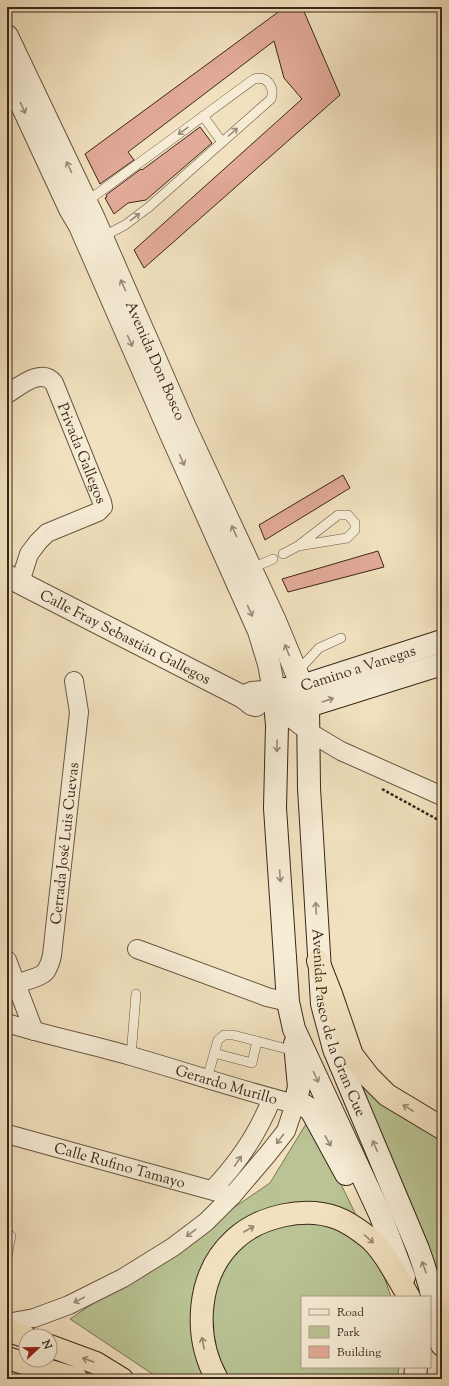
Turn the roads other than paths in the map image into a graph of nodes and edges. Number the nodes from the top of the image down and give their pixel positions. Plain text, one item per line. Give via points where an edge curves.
1 (7, 36) edge
2 (7, 73) edge
3 (203, 116) junction
4 (222, 142) junction
5 (78, 206) junction
6 (95, 241) junction
7 (7, 394) edge
8 (298, 546) junction
9 (283, 554) dead end
10 (273, 559) dead end
11 (243, 572) junction
12 (13, 579) edge
13 (341, 638) dead end
14 (442, 641) edge
15 (442, 664) edge
16 (74, 681) dead end
17 (302, 688) junction
18 (275, 699) junction
19 (309, 732) junction
20 (276, 778) junction
21 (309, 788) junction
22 (442, 796) edge
23 (137, 949) dead end
24 (7, 960) edge
25 (318, 961) junction
26 (11, 985) edge
27 (136, 994) dead end
28 (288, 1002) junction
29 (7, 1023) edge
30 (294, 1029) junction
31 (34, 1031) junction
32 (257, 1042) junction
33 (295, 1051) junction
34 (214, 1053) junction
35 (131, 1056) junction
36 (207, 1078) junction
37 (272, 1098) junction
38 (295, 1104) junction
39 (442, 1128) edge
40 (7, 1134) edge
41 (212, 1190) junction
42 (232, 1196) junction
43 (380, 1214) junction
44 (11, 1236) dead end
45 (7, 1256) edge
46 (410, 1296) edge
47 (411, 1296) edge
48 (7, 1323) edge
49 (7, 1330) edge
50 (18, 1334) edge
51 (442, 1346) edge
52 (58, 1349) edge
53 (7, 1358) edge
54 (416, 1368) edge
55 (77, 1379) edge
56 (122, 1379) edge
57 (217, 1379) edge
58 (414, 1379) edge

5 -> 1 main road, Avenida Don Bosco
2 -> 5 main road, Avenida Don Bosco
3 - 4 lane
4 -> 3 lane via 271,99 269,83 260,77 254,78
3 -> 5 lane
6 -> 4 lane via 137,216
5 - 6 main road, Avenida Don Bosco via 80,226
6 - 11 main road, Avenida Don Bosco
7 - 12 street, Privada Gallegos via 36,377 51,379 103,507 98,512 47,533
8 - 8 lane via 347,538 355,530 355,523 348,515 338,515
8 - 9 lane
10 - 11 lane
17 -> 11 main road, Avenida Don Bosco via 275,621
11 -> 18 main road, Avenida Don Bosco via 264,645
12 - 18 main road, Calle Fray Sebastián Gallegos via 243,697 252,704
13 - 17 lane via 319,648
14 - 17 main road, Camino a Vanegas
17 -> 15 main road, Camino a Vanegas
16 - 26 street, Cerrada José Luis Cuevas via 79,712 52,956 41,976
17 - 18 main road, Camino a Vanegas
17 - 19 main road, Avenida Paseo de la Gran Cue
18 - 19 street
18 -> 20 main road, Avenida Paseo de la Gran Cue
19 - 21 main road, Avenida Paseo de la Gran Cue
19 - 22 street via 341,751
20 - 21 main road via 282,768 295,768 302,773
20 -> 28 main road, Avenida Paseo de la Gran Cue via 275,808
25 -> 21 main road, Avenida Paseo de la Gran Cue
23 - 28 street via 267,997
24 - 26 street
39 -> 25 highway via 387,1095 352,1055
51 -> 25 main road, Avenida Paseo de la Gran Cue via 430,1282 334,1049 322,1004
26 - 31 street
27 - 35 lane
28 - 30 main road, Avenida Paseo de la Gran Cue
29 - 31 street, Gerardo Murillo
30 - 33 main road
30 -> 43 main road, Avenida Paseo de la Gran Cue
31 - 35 street, Gerardo Murillo
32 - 33 lane
32 - 34 lane via 224,1035 218,1040
32 - 34 lane via 252,1063
33 - 38 main road via 299,1087
34 - 36 lane
35 - 36 street, Gerardo Murillo
36 - 37 street, Gerardo Murillo
37 - 38 street, Gerardo Murillo
41 -> 37 street via 232,1169 256,1135
38 -> 42 street via 286,1131 268,1156
38 -> 43 main road via 311,1110 356,1190
40 - 41 street, Calle Rufino Tamayo
41 - 42 street, Calle Rufino Tamayo
42 -> 48 street via 206,1222 173,1247 123,1278 69,1305 34,1318
43 - 47 main road, Avenida Paseo de la Gran Cue
44 - 45 lane
57 -> 46 highway via 207,1358 202,1337 201,1313 205,1291 215,1266 234,1239 261,1223 306,1214 337,1218 370,1238
49 - 50 highway
56 -> 52 highway via 96,1363
53 - 55 highway
54 - 58 main road

